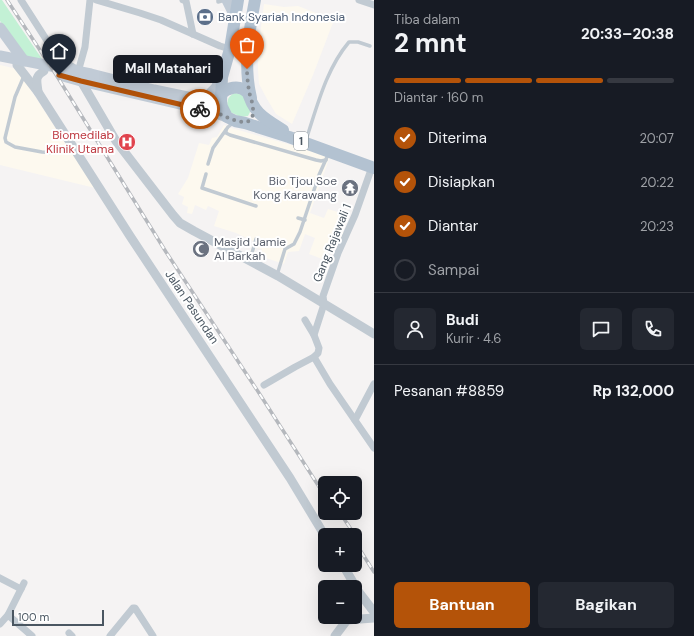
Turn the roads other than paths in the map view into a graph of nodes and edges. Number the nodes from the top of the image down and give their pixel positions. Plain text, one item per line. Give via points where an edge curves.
1 (21, 0) edge
2 (90, 0) edge
3 (96, 0) edge
4 (185, 0) edge
5 (218, 0) edge
6 (226, 0) edge
7 (238, 0) edge
8 (255, 0) edge
9 (359, 0) edge
10 (374, 5) edge
11 (235, 16) junction
12 (0, 28) edge
13 (193, 34) junction
14 (370, 46) dead end
15 (230, 49) junction
16 (0, 56) edge
17 (0, 62) edge
18 (21, 63) junction
19 (44, 71) junction
20 (79, 74) junction
21 (25, 75) junction
22 (38, 92) junction
23 (216, 94) junction
24 (252, 104) junction
25 (236, 120) junction
26 (226, 130) junction
27 (223, 135) junction
28 (306, 140) junction
29 (73, 146) junction
30 (212, 147) dead end
31 (327, 156) junction
32 (208, 164) dead end
33 (373, 166) edge
34 (206, 174) dead end
35 (256, 206) dead end
36 (298, 218) dead end
37 (305, 220) junction
38 (256, 240) dead end
39 (250, 262) junction
40 (276, 275) junction
41 (324, 304) junction
42 (305, 320) dead end
43 (374, 334) edge
44 (314, 335) junction
45 (314, 357) junction
46 (264, 385) dead end
47 (373, 388) edge
48 (355, 420) junction
49 (374, 448) edge
50 (320, 528) edge
51 (0, 578) edge
52 (362, 596) edge
53 (374, 612) edge
54 (8, 615) junction
55 (362, 618) edge
56 (374, 618) edge
57 (0, 624) edge
58 (343, 624) edge
59 (149, 634) edge
60 (32, 636) edge
61 (110, 636) edge
62 (335, 636) edge

1 - 20 street via 53,50
2 - 20 street
3 - 13 street via 147,15
4 - 13 street
5 - 6 lane
6 - 11 main road
7 - 11 main road
8 - 24 main road via 246,59
9 - 10 street
11 - 15 main road
12 - 18 main road
13 - 15 street
14 - 28 lane via 349,42 342,50 326,81
15 - 23 main road
16 - 18 main road
17 - 18 main road
18 - 19 main road
18 - 20 main road
18 - 21 street, Jalan Pasundan
19 - 20 main road
19 - 22 street via 36,78
20 - 23 main road via 91,74 197,99
20 - 25 main road
20 - 39 street via 116,141 173,215 194,231
21 - 22 street, Jalan Pasundan
21 - 29 lane via 15,97 6,142 15,147 56,153 64,152
22 - 29 street, Jalan Pasundan
23 - 24 main road via 233,87 238,88 248,92
23 - 25 main road via 222,107
24 - 25 main road via 250,121
24 - 28 main road, 1 via 277,127
25 - 26 lane
25 - 31 main road, 1 via 289,137
26 - 27 lane
26 - 31 lane via 230,135 316,160 321,161
27 - 30 lane via 219,136
27 - 32 lane via 213,148
28 - 33 main road, 1
29 - 50 street, Jalan Pasundan
31 - 33 main road, 1
31 - 37 lane
33 - 41 street, Gang Rajawali 1 via 356,215 338,253 323,296
34 - 35 lane via 202,188
36 - 37 lane
37 - 40 lane via 294,244 285,249
38 - 39 lane
39 - 40 street
40 - 41 street
41 - 43 street
41 - 44 street, Gang Rajawali 1
42 - 44 street
44 - 45 street via 319,348
45 - 46 street
45 - 48 street
47 - 48 street
48 - 49 street
51 - 54 street via 23,586
52 - 53 street
54 - 57 street
54 - 60 street
55 - 56 street
58 - 62 street
59 - 61 street via 134,608

